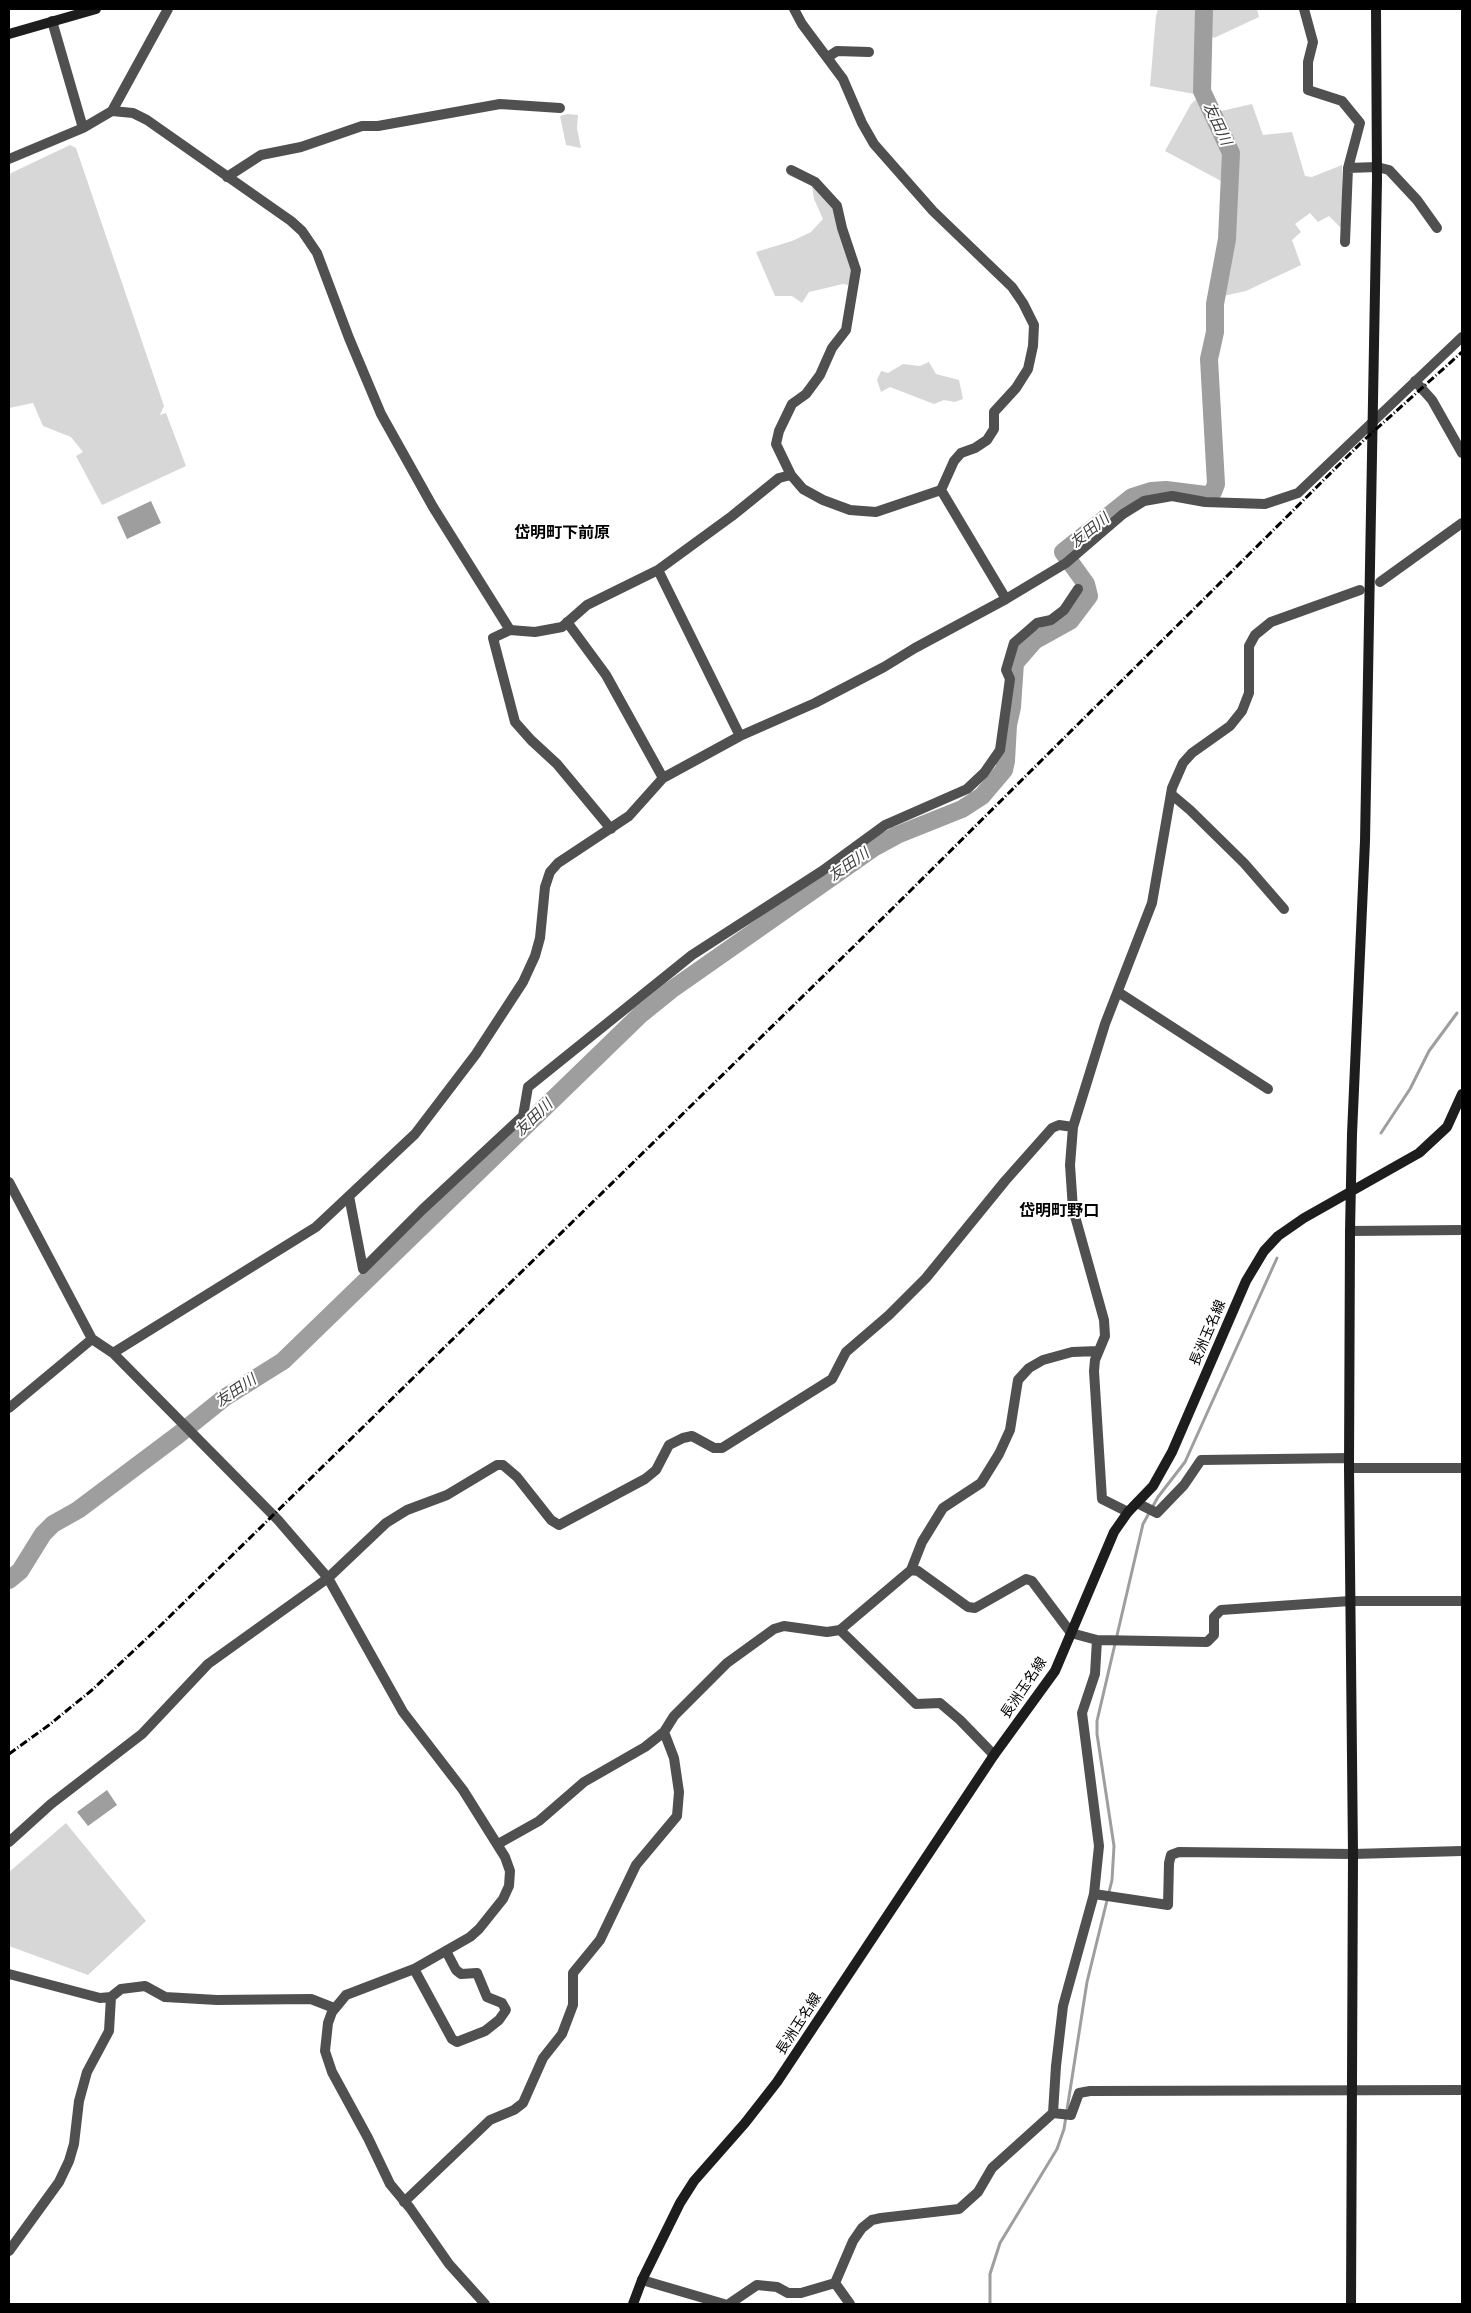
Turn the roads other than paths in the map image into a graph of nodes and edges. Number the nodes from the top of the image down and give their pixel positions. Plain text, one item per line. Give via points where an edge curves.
1 (96, 9) edge
2 (168, 9) edge
3 (794, 9) edge
4 (1376, 9) edge
5 (1307, 10) edge
6 (52, 21) junction
7 (9, 34) edge
8 (869, 52) dead end
9 (828, 57) junction
10 (560, 108) dead end
11 (112, 111) junction
12 (83, 128) junction
13 (9, 159) edge
14 (1377, 167) junction
15 (1348, 168) junction
16 (791, 170) dead end
17 (227, 177) junction
18 (1437, 228) dead end
19 (1345, 242) dead end
20 (1462, 337) edge
21 (1415, 380) junction
22 (1462, 453) edge
23 (791, 475) junction
24 (941, 490) junction
25 (1462, 523) edge
26 (658, 570) junction
27 (1380, 582) dead end
28 (1078, 589) dead end
29 (1360, 590) dead end
30 (1006, 599) junction
31 (566, 622) junction
32 (510, 630) junction
33 (740, 736) junction
34 (663, 778) junction
35 (1171, 794) junction
36 (611, 829) junction
37 (1284, 909) dead end
38 (1118, 992) junction
39 (1268, 1088) dead end
40 (1462, 1094) edge
41 (1073, 1127) junction
42 (9, 1182) edge
43 (1353, 1191) junction
44 (349, 1196) junction
45 (1462, 1230) edge
46 (1350, 1231) junction
47 (92, 1339) junction
48 (1098, 1351) junction
49 (113, 1353) junction
50 (9, 1408) edge
51 (1349, 1463) junction
52 (1462, 1468) edge
53 (1146, 1507) junction
54 (1128, 1512) junction
55 (912, 1570) junction
56 (328, 1578) junction
57 (1350, 1601) junction
58 (1462, 1601) edge
59 (840, 1630) junction
60 (1071, 1633) junction
61 (1097, 1640) junction
62 (664, 1732) junction
63 (994, 1755) junction
64 (9, 1842) edge
65 (498, 1844) junction
66 (1462, 1851) edge
67 (1353, 1854) junction
68 (1103, 1897) junction
69 (446, 1951) junction
70 (414, 1969) junction
71 (9, 1974) edge
72 (112, 1997) junction
73 (334, 2008) junction
74 (1352, 2089) junction
75 (1462, 2090) edge
76 (1062, 2114) junction
77 (404, 2202) junction
78 (9, 2251) edge
79 (642, 2280) junction
80 (835, 2283) junction
81 (484, 2304) edge
82 (633, 2304) edge
83 (724, 2304) edge
84 (729, 2304) edge
85 (850, 2304) edge
86 (1351, 2304) edge

1 - 6 street
2 - 11 street
3 - 9 street
4 - 14 street
5 - 15 street via 1305,17 1313,42 1308,62 1308,90 1342,101 1360,123
6 - 7 street
6 - 12 street
8 - 9 street via 837,51
9 - 24 street via 843,79 874,144 932,211 1012,287 1034,324 1028,369 994,412 994,429 987,440 961,453
10 - 17 street via 500,104 378,126 362,126 301,147 261,155
11 - 12 street
11 - 17 street via 133,113 147,120
12 - 13 street
14 - 15 street
14 - 18 street via 1389,170
14 - 43 street via 1363,919 1352,1134
15 - 19 street
16 - 23 street via 815,182 837,206 856,270 846,330 832,348 820,375 806,394 792,404 779,432 776,444
17 - 32 street via 291,221 317,252 348,338 381,414 433,507
20 - 21 street
21 - 22 street via 1432,400
21 - 30 street via 1298,492 1265,504 1205,502 1172,496 1144,501 1123,514 1068,562
23 - 24 street via 803,490 850,510 876,512
23 - 26 street via 780,478
24 - 30 street
25 - 27 street
26 - 31 street via 587,606
26 - 33 street
28 - 44 street via 1064,610 1051,620 1037,623 1014,643 1006,670 1010,679 1000,750 984,774 967,790 885,825 822,871 692,955 528,1087 523,1116 363,1269
29 - 35 street via 1271,622 1255,635 1249,646 1249,692 1242,711 1230,726 1183,763
30 - 33 street via 815,703
31 - 32 street via 562,627 535,632
31 - 34 street via 606,675
32 - 36 street via 493,638 515,722 557,764
33 - 34 street
34 - 36 street via 629,816
35 - 37 street via 1244,863
35 - 38 street via 1152,903
36 - 44 street via 558,863 550,872 536,956 507,1008 471,1062 415,1134
38 - 39 street
38 - 41 street via 1104,1024
40 - 43 street, 長洲玉名線 via 1447,1127 1419,1153
41 - 48 street via 1071,1197 1104,1320 1105,1336
41 - 56 street via 1058,1125 1052,1128 926,1278 846,1352 832,1379 722,1448 714,1448 692,1436 683,1438 669,1445 656,1470 645,1480 559,1525 551,1520 517,1477 503,1465 497,1466 447,1495 407,1510 386,1523
42 - 47 street
43 - 46 street
43 - 53 street, 長洲玉名線 via 1304,1218 1278,1236 1264,1251 1246,1281
44 - 49 street via 316,1227 294,1242
45 - 46 street
46 - 51 street
47 - 49 street
47 - 50 street
48 - 54 street via 1094,1372 1102,1499
48 - 55 street via 1072,1352 1043,1360 1018,1380 1010,1430 999,1454 981,1484 943,1508 922,1542
49 - 56 street via 278,1520
51 - 52 street
51 - 53 street via 1201,1460 1184,1485 1157,1513
51 - 57 street
53 - 54 street, 長洲玉名線
54 - 60 street, 長洲玉名線 via 1114,1532
55 - 59 street
55 - 60 street via 918,1571 968,1608 975,1608 1026,1579 1032,1581
56 - 64 street via 208,1664 142,1734 51,1804
56 - 65 street via 403,1712 464,1790
57 - 58 street
57 - 61 street via 1221,1610 1214,1617 1214,1635 1207,1642
57 - 67 street
59 - 62 street via 827,1632 784,1626 774,1629 727,1663 674,1716
59 - 63 street via 916,1704 940,1703
60 - 61 street
60 - 63 street, 長洲玉名線 via 1055,1671
61 - 68 street via 1095,1674 1082,1713
62 - 65 street via 645,1747 584,1782 539,1821
62 - 77 street via 674,1758 680,1792 677,1816 636,1865 600,1940 573,1973 573,2005 562,2034 542,2058 523,2103 490,2120
63 - 79 street, 長洲玉名線 via 777,2082 694,2181
65 - 69 street via 510,1871 506,1892 470,1937
66 - 67 street
67 - 68 street via 1179,1852 1172,1855 1168,1863 1168,1905
67 - 74 street
68 - 76 street via 1063,2006
69 - 70 street
69 - 70 street via 456,1970 462,1974 477,1973 488,1997 502,2003 506,2010 484,2032 457,2042 452,2039
70 - 73 street via 346,1995
71 - 72 street via 100,1998
72 - 73 street via 121,1989 145,1986 165,1997 217,2000 311,1998
72 - 78 street via 109,2031 87,2072 69,2161 59,2182
73 - 77 street via 328,2023 325,2051 332,2072 390,2184
74 - 75 street
74 - 76 street via 1330,2092 1090,2091 1079,2093
74 - 86 street
76 - 80 street via 992,2168 978,2192 959,2209 872,2220 853,2241
77 - 81 street via 449,2264
79 - 82 street, 長洲玉名線
79 - 83 street
80 - 84 street via 801,2293 757,2285
80 - 85 street

